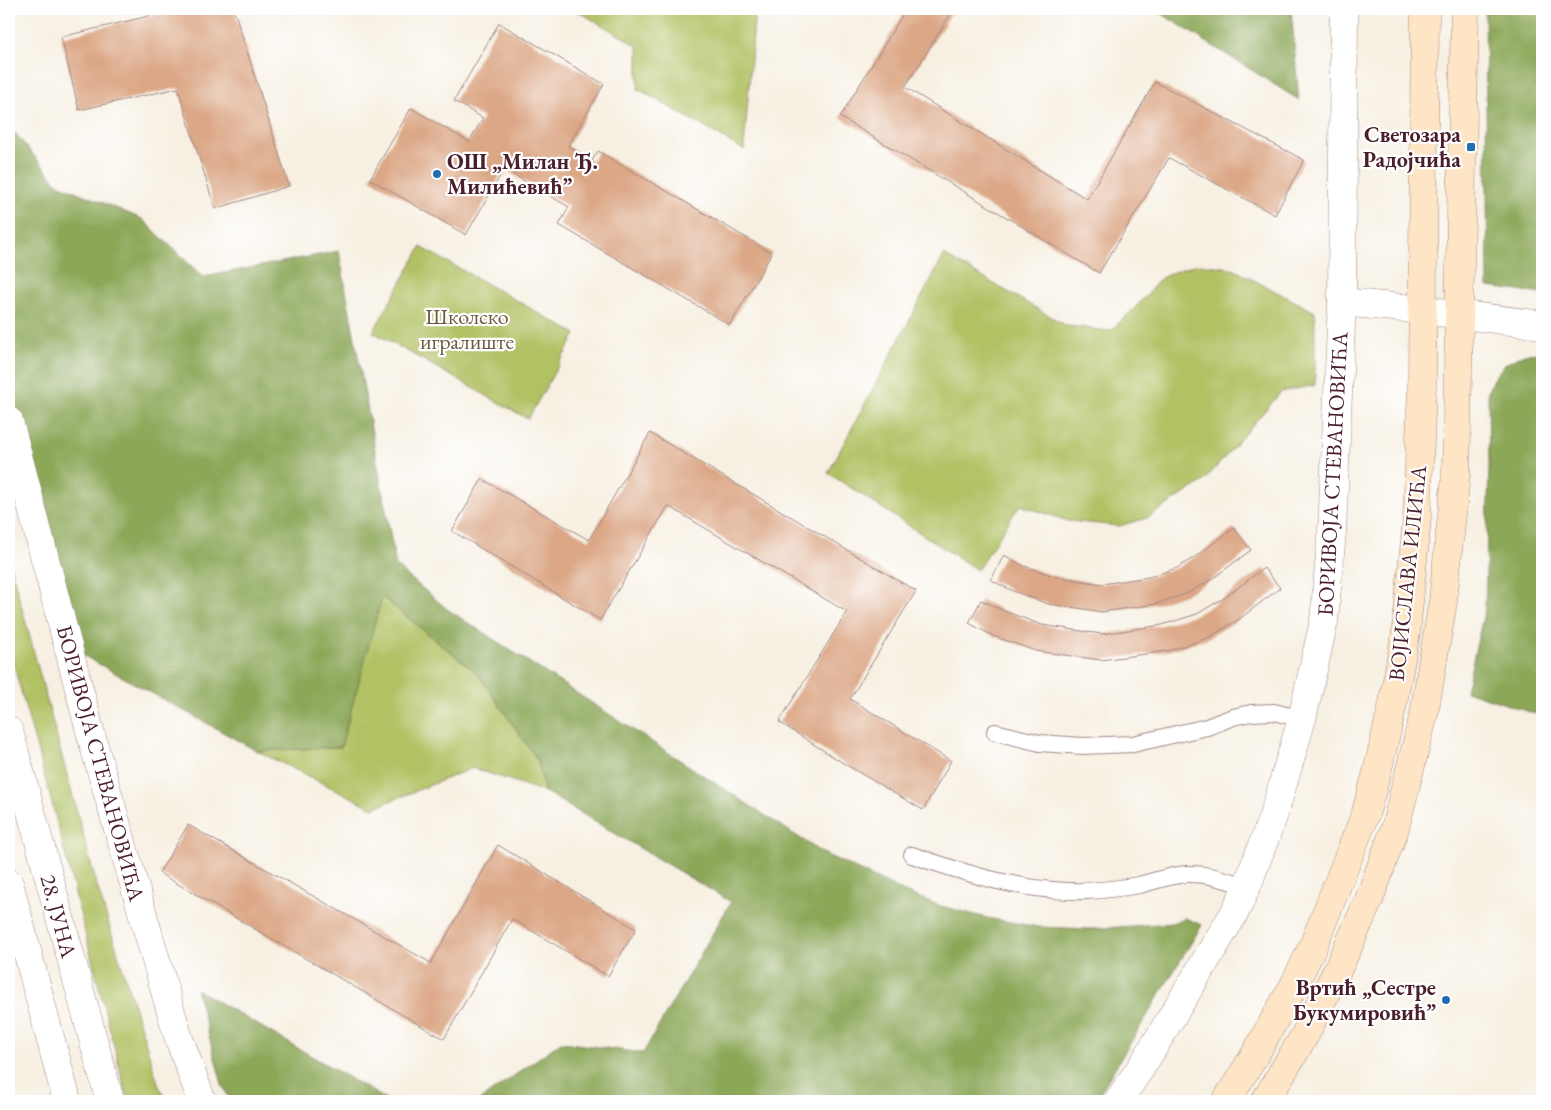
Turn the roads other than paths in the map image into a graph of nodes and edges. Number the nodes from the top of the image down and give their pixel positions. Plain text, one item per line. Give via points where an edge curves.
1 (1344, 9) edge
2 (1425, 9) edge
3 (1465, 9) edge
4 (1342, 302) junction
5 (1423, 310) junction
6 (1459, 315) junction
7 (1542, 325) edge
8 (9, 421) edge
9 (1302, 719) junction
10 (9, 731) edge
11 (995, 732) dead end
12 (912, 855) dead end
13 (9, 883) edge
14 (1247, 886) junction
15 (67, 1101) edge
16 (110, 1101) edge
17 (202, 1101) edge
18 (1118, 1101) edge
19 (1226, 1101) edge
20 (1265, 1101) edge

1 - 4 street, БОРИВОЈА СТЕВАНОВИЋА
2 - 5 main road, ВОЈИСЛАВА ИЛИЋА
3 - 6 main road, ВОЈИСЛАВА ИЛИЋА
4 - 5 street
4 - 9 street, БОРИВОЈА СТЕВАНОВИЋА via 1332,532 1324,621
5 - 6 street
5 - 19 main road, ВОЈИСЛАВА ИЛИЋА via 1417,519 1406,632 1377,773 1365,815 1313,946 1294,986
6 - 7 street
6 - 20 main road, ВОЈИСЛАВА ИЛИЋА via 1456,475 1443,601 1424,714 1395,828 1369,900 1305,1035
8 - 17 street, БОРИВОЈА СТЕВАНОВИЋА via 97,755 178,1036
9 - 11 lane via 1274,712 1251,713 1133,744 1082,746 1040,743
9 - 14 street, БОРИВОЈА СТЕВАНОВИЋА via 1274,814
10 - 16 street, 28. ЈУНА
12 - 14 lane via 1046,890 1113,889 1186,874
13 - 15 street, 28. ЈУНА
14 - 18 street, БОРИВОЈА СТЕВАНОВИЋА via 1235,912

